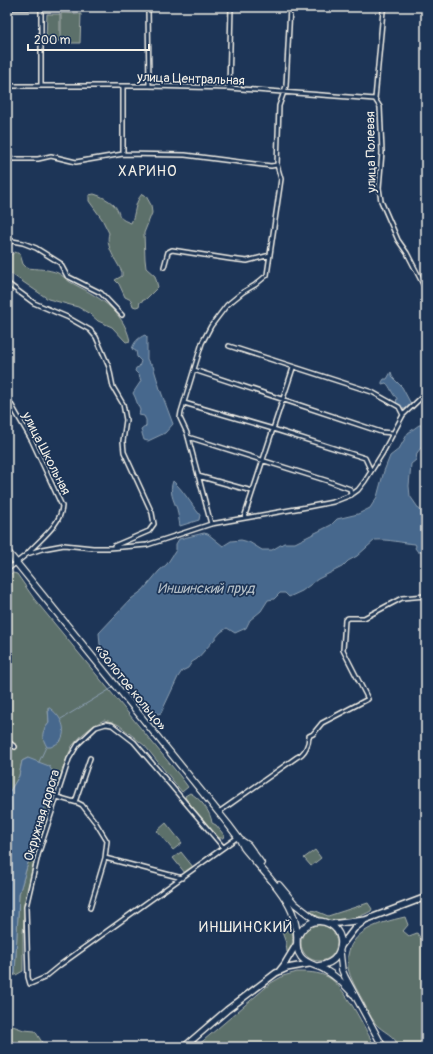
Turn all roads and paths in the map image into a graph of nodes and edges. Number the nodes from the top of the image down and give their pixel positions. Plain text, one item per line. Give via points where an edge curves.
1 (41, 7) edge
2 (148, 7) edge
3 (231, 7) edge
4 (290, 7) edge
5 (385, 7) edge
6 (7, 8) edge
7 (41, 85) junction
8 (7, 86) edge
9 (124, 86) junction
10 (149, 86) junction
11 (229, 88) junction
12 (284, 93) junction
13 (375, 99) junction
14 (123, 154) junction
15 (7, 159) edge
16 (277, 165) junction
17 (7, 240) edge
18 (270, 255) junction
19 (164, 267) dead end
20 (7, 283) edge
21 (426, 290) edge
22 (122, 315) dead end
23 (229, 346) dead end
24 (293, 368) junction
25 (194, 370) junction
26 (426, 394) edge
27 (7, 397) edge
28 (283, 398) junction
29 (184, 403) junction
30 (403, 415) junction
31 (273, 429) junction
32 (393, 433) junction
33 (188, 437) junction
34 (262, 460) junction
35 (371, 471) junction
36 (198, 476) junction
37 (252, 491) junction
38 (351, 495) junction
39 (244, 518) junction
40 (211, 524) junction
41 (109, 548) junction
42 (7, 551) edge
43 (27, 554) junction
44 (16, 562) junction
45 (7, 570) edge
46 (426, 596) edge
47 (7, 741) edge
48 (15, 747) dead end
49 (90, 758) dead end
50 (56, 797) junction
51 (75, 802) junction
52 (218, 812) junction
53 (239, 838) junction
54 (224, 847) junction
55 (104, 858) junction
56 (182, 878) junction
57 (426, 897) edge
58 (90, 908) dead end
59 (365, 920) junction
60 (317, 921) junction
61 (330, 924) junction
62 (298, 937) junction
63 (296, 945) junction
64 (340, 949) junction
65 (309, 964) junction
66 (317, 966) junction
67 (276, 973) junction
68 (353, 994) junction
69 (184, 1047) edge
70 (383, 1047) edge

1 - 2 street
1 - 6 street
1 - 7 street
2 - 10 street
3 - 11 street
4 - 12 street
5 - 13 street
7 - 8 street, улица Центральная
7 - 9 street, улица Центральная
9 - 10 street, улица Центральная
9 - 14 street
10 - 11 street, улица Центральная
11 - 12 street, улица Центральная
12 - 13 street, улица Центральная
12 - 16 street via 279,106
13 - 21 street, улица Полевая via 380,107 381,201 398,240
14 - 15 street via 76,162 51,156 38,159
14 - 16 street via 185,156
16 - 18 street via 281,179
17 - 22 street via 36,248 60,263 67,276 101,293
18 - 19 street via 247,261 172,250 168,252
18 - 25 street via 266,275 227,305 211,326 202,343
20 - 41 street via 34,303 67,316 90,330 107,361 113,387 122,400 125,411 124,452 154,520 153,527 147,533
23 - 24 street
24 - 28 street
24 - 30 street via 372,392 399,407
25 - 28 street
25 - 29 street
26 - 30 street
27 - 43 street, улица Школьная via 32,441 62,506 57,522
28 - 31 street
28 - 32 street via 381,432
29 - 31 street
29 - 33 street via 180,418
30 - 32 street
31 - 34 street
31 - 35 street via 365,458
32 - 35 street
33 - 34 street
33 - 36 street
34 - 37 street
34 - 38 street via 350,489
35 - 38 street via 358,490
36 - 37 street
36 - 40 street
37 - 39 street
38 - 39 street via 333,502
39 - 40 street
40 - 41 street via 146,545
41 - 43 street via 64,545
42 - 44 highway, «Золотое кольцо»
43 - 44 street
44 - 45 street
44 - 52 highway, «Золотое кольцо»
46 - 52 street via 402,598 364,618 345,620 343,650 368,698 322,723 309,736 309,743 301,756
47 - 48 street
49 - 51 street
50 - 51 street
50 - 54 street, Окружная дорога via 69,760 78,744 96,728 106,724 112,725 142,750
50 - 56 street, Окружная дорога via 38,855 26,907 30,984 44,978 72,955
51 - 55 street via 85,808 107,841
52 - 53 highway, «Золотое кольцо»
53 - 54 street, Окружная дорога
53 - 60 highway, «Золотое кольцо» via 248,845 295,904
53 - 62 highway, «Золотое кольцо» via 290,906
54 - 56 street, Окружная дорога
55 - 56 street
55 - 58 street
57 - 59 main road
59 - 61 main road
59 - 64 main road via 354,929
60 - 61 highway, «Золотое кольцо»
60 - 62 highway via 308,924
61 - 64 highway via 339,934
62 - 63 highway, «Золотое кольцо»
63 - 65 highway via 300,956
63 - 67 main road
64 - 66 highway via 330,963
64 - 68 highway via 342,970
65 - 66 highway
65 - 67 main road
66 - 68 highway via 333,975
67 - 69 main road
68 - 70 highway

